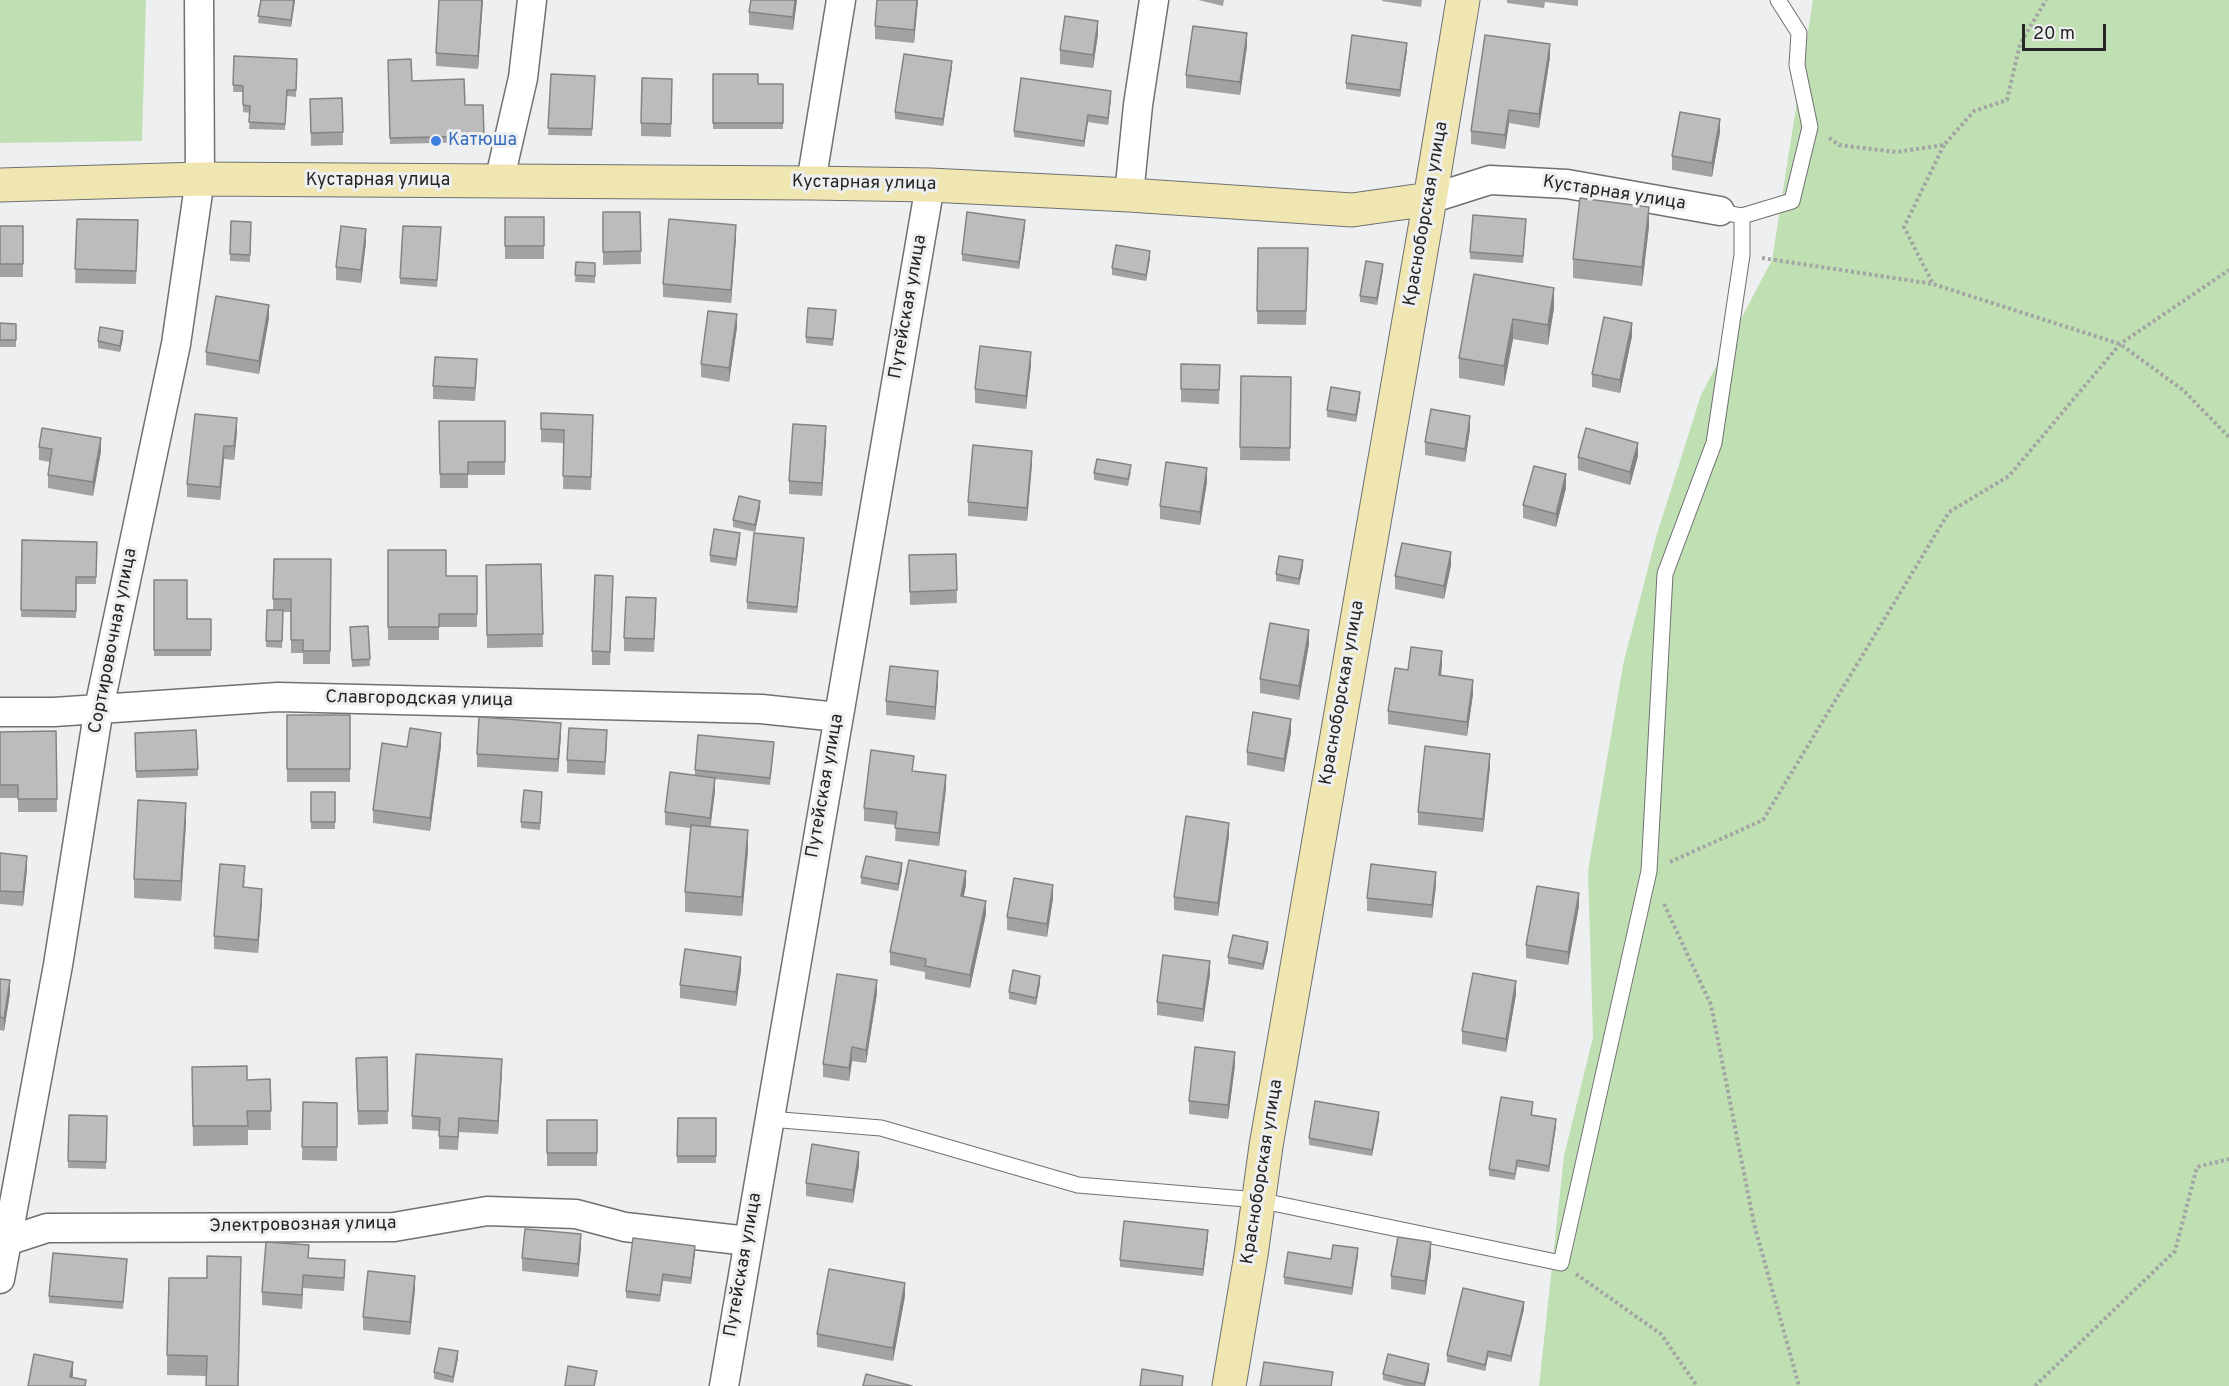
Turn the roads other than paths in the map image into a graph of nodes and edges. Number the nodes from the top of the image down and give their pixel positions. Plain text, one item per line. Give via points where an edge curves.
1 (199, 0) edge
2 (532, 0) edge
3 (841, 0) edge
4 (1154, 0) edge
5 (1463, 0) edge
6 (1778, 0) edge
7 (200, 179) junction
8 (500, 182) junction
9 (811, 183) junction
10 (0, 185) edge
11 (930, 185) junction
12 (1129, 195) junction
13 (1430, 200) junction
14 (1731, 214) junction
15 (99, 708) junction
16 (0, 712) edge
17 (838, 717) junction
18 (769, 1119) junction
19 (1258, 1200) junction
20 (3, 1241) edge
21 (748, 1241) junction
22 (0, 1279) edge
23 (724, 1386) edge
24 (1229, 1386) edge

1 - 7 street, Сортировочная улица
2 - 8 street via 523,78
3 - 9 street
4 - 12 street
5 - 13 street, Красноборская улица
6 - 14 lane via 1799,33 1797,65 1810,127 1792,201
7 - 8 street, Кустарная улица
7 - 10 street, Кустарная улица
7 - 15 street, Сортировочная улица via 176,344
8 - 9 street, Кустарная улица
9 - 11 street, Кустарная улица
11 - 12 street, Кустарная улица
11 - 17 street, Путейская улица
12 - 13 street, Кустарная улица via 1352,210
13 - 14 street, Кустарная улица via 1490,180 1567,184
13 - 19 street, Красноборская улица
14 - 19 lane via 1742,255 1714,443 1665,574 1649,872 1561,1263
15 - 16 street, Славгородская улица
15 - 17 street, Славгородская улица via 278,697 761,709
15 - 20 street, Сортировочная улица via 58,965
17 - 18 street, Путейская улица
18 - 19 lane via 881,1128 1078,1185
18 - 21 street, Путейская улица
19 - 24 street, Красноборская улица
20 - 21 street, Электровозная улица via 46,1228 394,1227 487,1210 576,1214 625,1227
20 - 22 street, Сортировочная улица
21 - 23 street, Путейская улица

